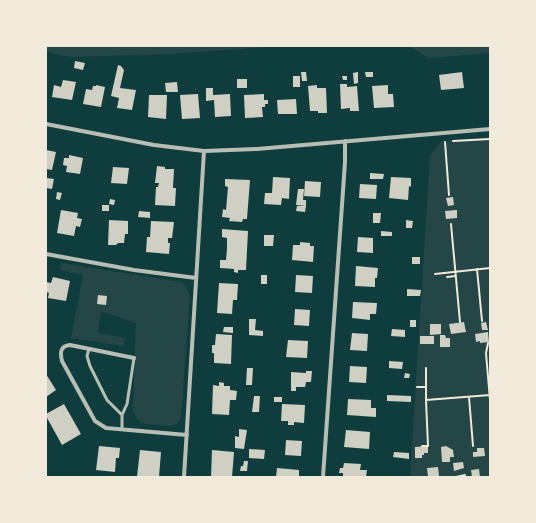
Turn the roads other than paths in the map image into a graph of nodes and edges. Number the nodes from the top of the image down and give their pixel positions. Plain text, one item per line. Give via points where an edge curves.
1 (46, 124) edge
2 (490, 129) edge
3 (345, 141) junction
4 (204, 151) junction
5 (46, 254) edge
6 (196, 278) junction
7 (89, 349) junction
8 (134, 358) joint
9 (122, 414) junction
10 (122, 429) junction
11 (187, 435) junction
12 (184, 477) edge
13 (323, 477) edge

1 - 4 street via 154,145
2 - 3 street
3 - 4 street
3 - 13 street
4 - 6 street
5 - 6 street
6 - 11 street
7 - 8 street
7 - 9 lane via 87,356 90,366 107,400
7 - 10 street via 66,346 60,353 62,361 95,421 106,428
8 - 9 lane via 127,404
9 - 10 lane
10 - 11 street
11 - 12 street

